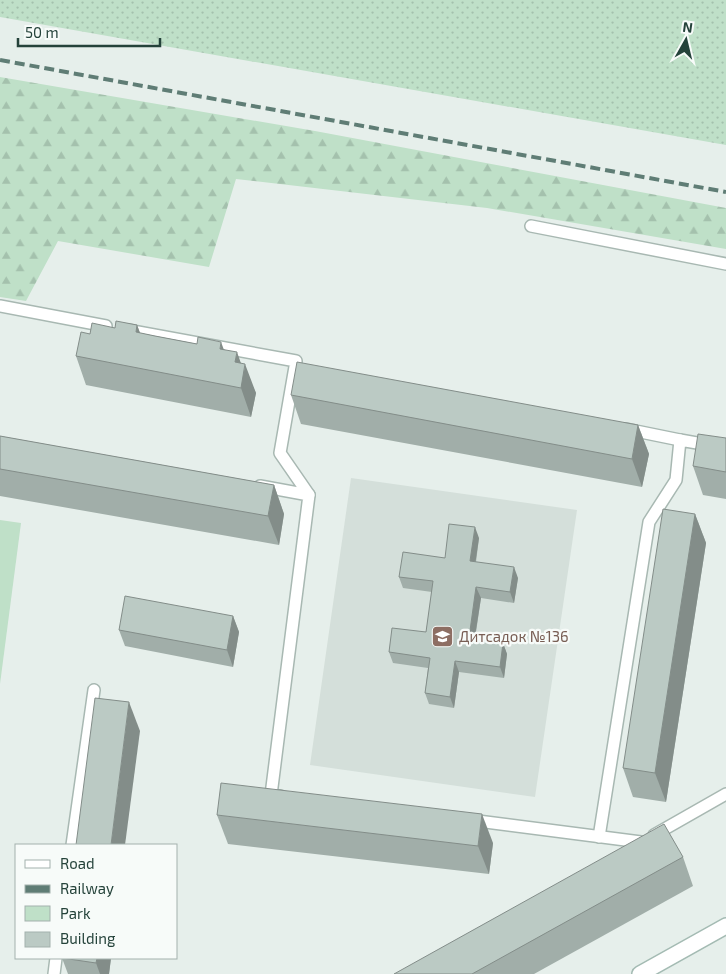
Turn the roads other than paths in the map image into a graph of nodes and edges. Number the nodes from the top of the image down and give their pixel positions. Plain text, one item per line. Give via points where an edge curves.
1 (531, 226) dead end
2 (726, 264) edge
3 (0, 306) edge
4 (613, 426) edge
5 (680, 440) junction
6 (726, 448) edge
7 (251, 484) edge
8 (309, 495) junction
9 (94, 690) dead end
10 (726, 794) edge
11 (290, 798) edge
12 (454, 818) edge
13 (599, 837) junction
14 (641, 842) junction
15 (72, 844) edge
16 (624, 852) edge
17 (726, 926) edge
18 (56, 959) edge
19 (54, 974) edge
20 (640, 974) edge

1 - 2 lane
3 - 8 lane via 301,362 280,453
4 - 5 lane
5 - 6 lane
5 - 13 lane via 676,480 649,522
7 - 8 lane
8 - 11 lane via 271,795
9 - 15 lane
10 - 14 lane
12 - 13 lane
13 - 14 lane
14 - 16 lane
17 - 20 main road
18 - 19 lane

